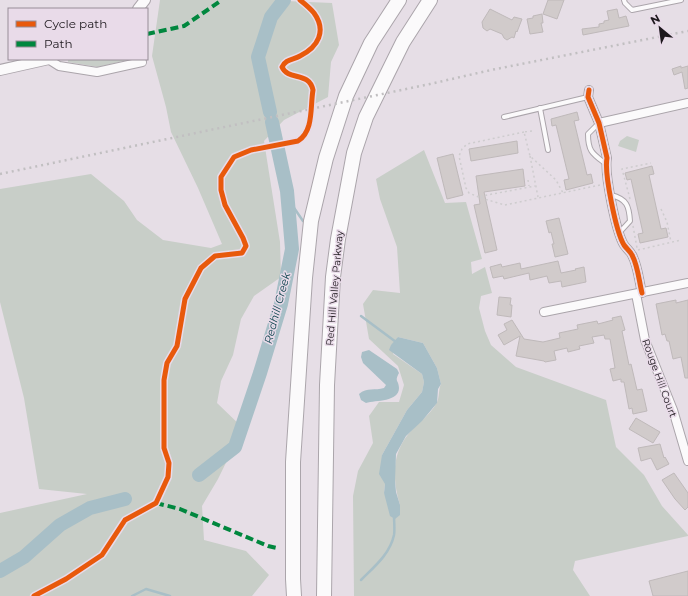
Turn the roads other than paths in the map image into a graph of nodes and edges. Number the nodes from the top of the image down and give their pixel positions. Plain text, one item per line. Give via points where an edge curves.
1 (145, 0) edge
2 (399, 0) edge
3 (430, 0) edge
4 (624, 0) edge
5 (681, 0) edge
6 (139, 8) edge
7 (45, 60) edge
8 (50, 60) edge
9 (142, 62) dead end
10 (0, 70) edge
11 (588, 94) joint
12 (688, 103) edge
13 (540, 108) junction
14 (504, 117) dead end
15 (599, 123) junction
16 (548, 150) dead end
17 (606, 164) junction
18 (611, 196) junction
19 (619, 233) junction
20 (688, 283) edge
21 (639, 294) junction
22 (544, 312) dead end
23 (688, 462) edge
24 (324, 544) junction
25 (293, 578) junction
26 (290, 596) edge
27 (294, 596) edge
28 (324, 596) edge
29 (331, 596) edge

1 - 6 street
2 - 25 highway via 371,43 346,96 326,158 312,221 294,462
3 - 24 highway, Red Hill Valley Parkway via 403,42 366,117 354,153 346,191 338,239 329,329
4 - 5 lane via 632,10
7 - 10 street
8 - 9 street via 59,66 97,72
11 - 13 lane
11 - 15 street, Rouge Hill Court
12 - 15 street
13 - 14 lane
13 - 16 lane
15 - 17 street, Rouge Hill Court
15 - 17 lane via 588,134 588,146
17 - 18 street, Rouge Hill Court
18 - 19 street, Rouge Hill Court
18 - 19 lane via 625,202 629,211 630,221
19 - 21 street, Rouge Hill Court via 635,263
20 - 21 street
21 - 22 street
21 - 23 street, Rouge Hill Court via 645,340 673,410
24 - 28 highway, Red Hill Valley Parkway
24 - 29 highway
25 - 26 highway
25 - 27 highway

